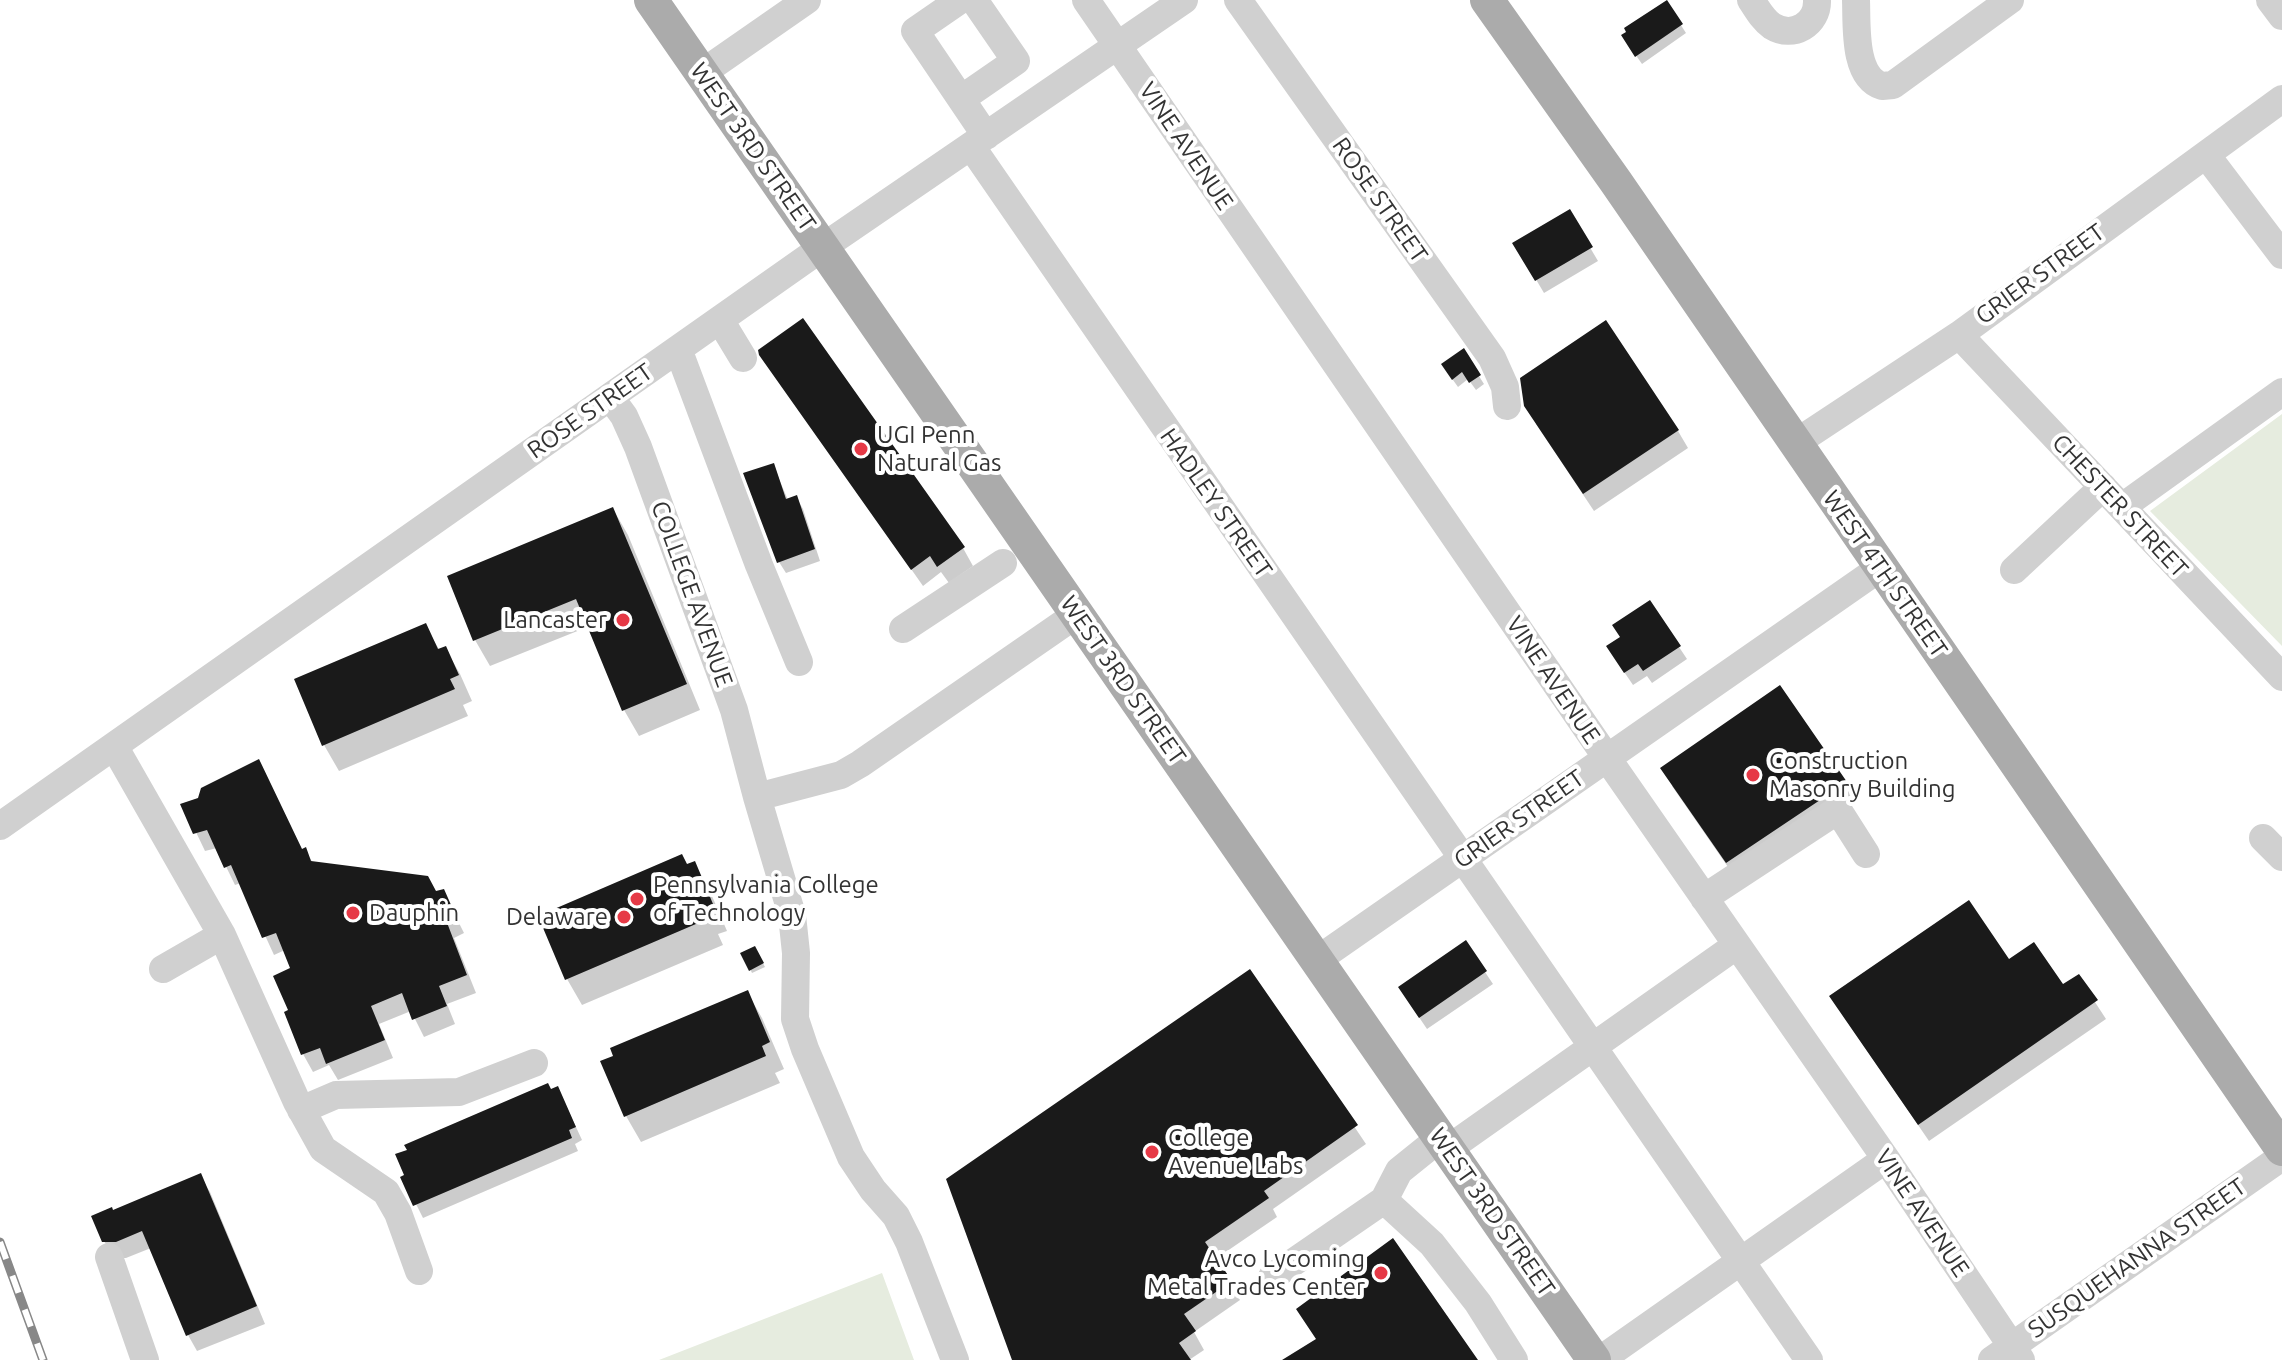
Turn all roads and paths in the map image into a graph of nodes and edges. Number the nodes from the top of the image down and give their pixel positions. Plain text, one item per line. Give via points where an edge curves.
1 (651, 0) edge
2 (807, 0) edge
3 (960, 0) edge
4 (974, 0) edge
5 (1086, 0) edge
6 (1184, 0) edge
7 (1238, 0) edge
8 (1487, 0) edge
9 (1751, 0) edge
10 (1856, 0) edge
11 (2010, 0) edge
12 (2270, 0) edge
13 (1817, 4) edge
14 (1153, 8) edge
15 (2282, 16) edge
16 (1117, 46) junction
17 (702, 73) junction
18 (961, 99) junction
19 (2282, 99) edge
20 (979, 141) junction
21 (2207, 156) junction
22 (823, 247) junction
23 (2282, 255) edge
24 (720, 320) junction
25 (1959, 335) junction
26 (678, 349) junction
27 (743, 358) dead end
28 (2282, 392) edge
29 (610, 397) junction
30 (1507, 406) dead end
31 (1794, 444) junction
32 (2112, 497) junction
33 (1003, 563) dead end
34 (1880, 568) junction
35 (2014, 570) dead end
36 (1077, 614) junction
37 (903, 629) dead end
38 (799, 662) dead end
39 (2282, 677) edge
40 (114, 746) junction
41 (1607, 758) junction
42 (757, 797) junction
43 (0, 826) edge
44 (1866, 854) dead end
45 (1462, 859) junction
46 (1704, 898) junction
47 (222, 935) junction
48 (1737, 945) junction
49 (1317, 960) junction
50 (163, 969) dead end
51 (1594, 1048) junction
52 (534, 1063) dead end
53 (301, 1110) junction
54 (1444, 1144) junction
55 (2282, 1149) edge
56 (2282, 1157) edge
57 (1886, 1159) junction
58 (1384, 1200) junction
59 (109, 1257) dead end
60 (1740, 1262) junction
61 (419, 1271) dead end
62 (1272, 1277) dead end
63 (2008, 1356) edge
64 (145, 1360) edge
65 (955, 1360) edge
66 (1514, 1360) edge
67 (1594, 1360) edge
68 (1600, 1360) edge
69 (1809, 1360) edge

1 - 17 main road, WEST 3RD STREET
2 - 17 street
3 - 18 street, HADLEY STREET via 915,31
4 - 18 street via 1016,61
5 - 16 street, VINE AVENUE
6 - 14 street, ROSE STREET
7 - 30 street, ROSE STREET via 1492,358
8 - 31 main road, WEST 4TH STREET
9 - 13 street via 1765,20 1791,31 1812,20
10 - 11 street via 1857,38 1867,77 1875,84 1893,85
12 - 15 street
14 - 16 street, ROSE STREET
16 - 20 street, ROSE STREET
16 - 41 street, VINE AVENUE
17 - 22 main road, WEST 3RD STREET
18 - 20 street, HADLEY STREET
19 - 21 street, GRIER STREET
20 - 22 street, ROSE STREET
20 - 45 street, HADLEY STREET
21 - 23 street
21 - 25 street, GRIER STREET
22 - 24 street, ROSE STREET
22 - 36 main road, WEST 3RD STREET
24 - 26 street, ROSE STREET
24 - 27 street
25 - 31 street, GRIER STREET
25 - 32 street, CHESTER STREET
26 - 29 street, ROSE STREET
26 - 38 street
28 - 32 street
29 - 40 street, ROSE STREET
29 - 42 street, COLLEGE AVENUE via 644,461 734,710
31 - 34 main road, WEST 4TH STREET
32 - 35 street
32 - 39 street, CHESTER STREET
33 - 37 street
34 - 41 street, GRIER STREET
34 - 55 main road, WEST 4TH STREET
36 - 42 street via 841,775
36 - 49 main road, WEST 3RD STREET
40 - 43 street, ROSE STREET
40 - 47 street
41 - 45 street, GRIER STREET
41 - 46 street, VINE AVENUE
42 - 65 street, COLLEGE AVENUE via 792,915 795,1019 805,1049 851,1157 909,1242
44 - 46 street via 1838,810
45 - 49 street, GRIER STREET
45 - 51 street, HADLEY STREET
46 - 48 street, VINE AVENUE
47 - 50 street
47 - 53 street
48 - 51 street
48 - 57 street, VINE AVENUE
49 - 54 main road, WEST 3RD STREET
51 - 54 street
51 - 60 street, HADLEY STREET
52 - 53 street via 459,1092 336,1095
53 - 61 street via 329,1156 386,1192
54 - 58 street via 1399,1171
54 - 67 main road, WEST 3RD STREET
56 - 63 street, SUSQUEHANNA STREET
57 - 60 street
57 - 63 street, VINE AVENUE
58 - 62 street
58 - 66 street via 1432,1244
59 - 64 street
60 - 68 street
60 - 69 street, HADLEY STREET

